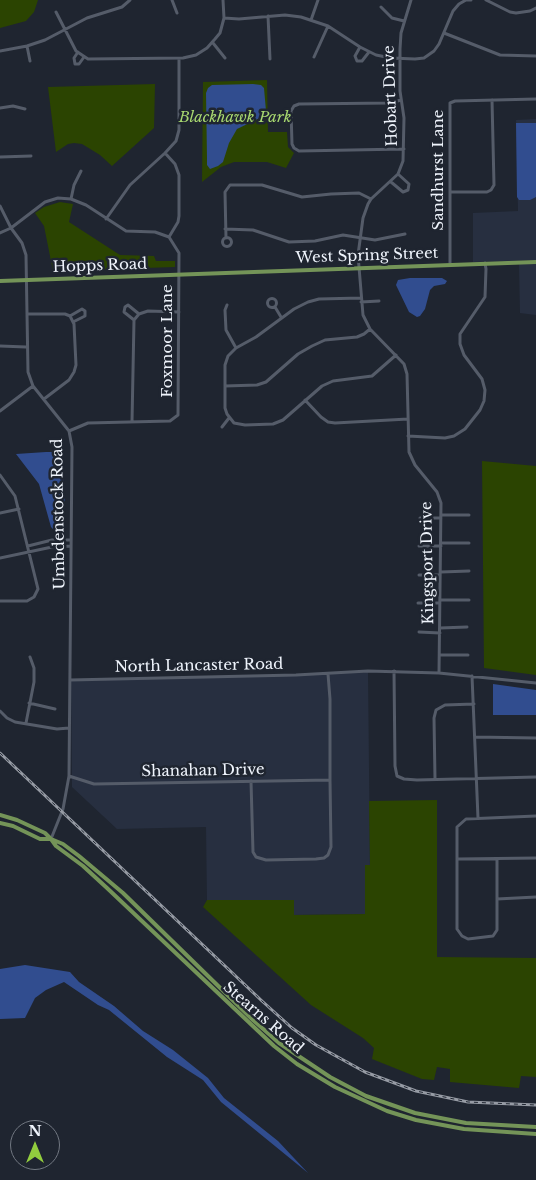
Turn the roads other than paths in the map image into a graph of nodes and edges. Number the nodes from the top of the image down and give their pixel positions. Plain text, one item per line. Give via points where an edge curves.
1 (130, 0) edge
2 (172, 0) edge
3 (223, 0) edge
4 (318, 0) edge
5 (411, 0) edge
6 (471, 0) edge
7 (486, 0) edge
8 (380, 7) dead end
9 (536, 8) edge
10 (56, 12) dead end
11 (177, 13) dead end
12 (268, 16) junction
13 (224, 18) junction
14 (310, 20) junction
15 (404, 21) junction
16 (328, 26) junction
17 (64, 30) junction
18 (444, 33) junction
19 (212, 43) junction
20 (27, 46) junction
21 (360, 47) junction
22 (0, 51) edge
23 (78, 52) junction
24 (370, 52) junction
25 (536, 56) edge
26 (84, 57) junction
27 (314, 57) dead end
28 (225, 58) dead end
29 (399, 58) junction
30 (179, 59) junction
31 (270, 59) dead end
32 (30, 61) dead end
33 (536, 99) edge
34 (402, 100) junction
35 (492, 100) junction
36 (0, 108) edge
37 (25, 109) dead end
38 (404, 149) junction
39 (165, 153) junction
40 (31, 156) dead end
41 (0, 157) edge
42 (81, 171) dead end
43 (398, 174) junction
44 (391, 182) junction
45 (451, 192) junction
46 (71, 199) junction
47 (371, 199) junction
48 (0, 206) edge
49 (106, 218) junction
50 (10, 228) junction
51 (226, 229) junction
52 (0, 233) edge
53 (406, 234) dead end
54 (169, 237) junction
55 (226, 238) dead end
56 (360, 238) junction
57 (536, 262) edge
58 (485, 263) junction
59 (450, 264) junction
60 (358, 268) junction
61 (200, 274) joint
62 (179, 275) junction
63 (26, 280) junction
64 (0, 281) edge
65 (361, 300) junction
66 (379, 301) dead end
67 (227, 304) dead end
68 (275, 307) dead end
69 (179, 312) junction
70 (27, 314) junction
71 (139, 314) junction
72 (70, 316) junction
73 (282, 317) junction
74 (134, 320) junction
75 (73, 322) junction
76 (370, 328) junction
77 (0, 346) edge
78 (26, 347) junction
79 (236, 348) junction
80 (396, 355) junction
81 (33, 386) junction
82 (225, 386) junction
83 (44, 399) junction
84 (306, 400) junction
85 (0, 410) edge
86 (229, 418) junction
87 (408, 420) junction
88 (132, 422) junction
89 (222, 427) dead end
90 (69, 431) junction
91 (408, 436) junction
92 (0, 475) edge
93 (19, 509) junction
94 (0, 513) edge
95 (469, 515) dead end
96 (441, 516) junction
97 (420, 518) dead end
98 (71, 540) junction
99 (469, 543) dead end
100 (441, 545) junction
101 (28, 546) junction
102 (71, 546) junction
103 (419, 546) dead end
104 (29, 552) junction
105 (0, 558) edge
106 (469, 571) dead end
107 (440, 573) junction
108 (419, 575) dead end
109 (469, 600) dead end
110 (0, 601) edge
111 (440, 602) junction
112 (418, 603) dead end
113 (467, 627) dead end
114 (440, 628) junction
115 (419, 632) dead end
116 (440, 633) junction
117 (440, 655) junction
118 (468, 655) dead end
119 (30, 657) dead end
120 (394, 671) junction
121 (440, 673) junction
122 (328, 674) junction
123 (472, 676) junction
124 (70, 680) junction
125 (536, 683) edge
126 (29, 704) junction
127 (474, 704) junction
128 (55, 709) dead end
129 (0, 711) edge
130 (26, 723) junction
131 (69, 728) junction
132 (475, 737) junction
133 (536, 738) edge
134 (69, 776) junction
135 (536, 777) edge
136 (435, 778) junction
137 (476, 778) junction
138 (330, 780) junction
139 (251, 782) junction
140 (0, 815) edge
141 (536, 816) edge
142 (478, 818) junction
143 (0, 823) edge
144 (50, 839) junction
145 (536, 858) edge
146 (458, 859) junction
147 (497, 859) junction
148 (536, 897) edge
149 (497, 899) junction
150 (536, 1127) edge
151 (536, 1134) edge

1 - 17 street
2 - 11 street
3 - 13 street
4 - 14 street
5 - 15 street, Hobart Drive
6 - 18 street via 458,4 453,10
7 - 9 street via 516,14
8 - 15 street via 392,18
10 - 17 street
12 - 13 street
12 - 14 street via 285,15
12 - 31 street
13 - 19 street via 220,33
14 - 16 street
15 - 29 street, Hobart Drive
16 - 21 street
16 - 27 street
17 - 20 street
17 - 23 street
18 - 25 street via 500,55
18 - 29 street via 439,44 424,58
19 - 28 street
19 - 30 street via 196,55
20 - 22 street
20 - 32 street
21 - 24 street
21 - 24 street via 355,56 358,61
23 - 26 street
23 - 26 street via 75,64
24 - 29 street
26 - 30 street via 99,60
29 - 34 street, Hobart Drive
30 - 39 street via 180,130 176,141
33 - 35 street, Sandhurst Lane
34 - 38 street, Hobart Drive
34 - 38 street via 299,104 291,111 292,144 296,150
35 - 45 street via 492,190
35 - 45 street, Sandhurst Lane via 455,100 450,103
36 - 37 street via 13,106
38 - 43 street, Hobart Drive
39 - 49 street via 130,184
39 - 54 street via 179,175 179,216
40 - 41 street
42 - 46 street
43 - 44 street, Hobart Drive
43 - 44 street via 409,184 408,190 403,192
44 - 47 street, Hobart Drive
45 - 59 street, Sandhurst Lane
46 - 49 street
46 - 50 street via 45,202
47 - 51 street via 359,193 302,197 262,185 230,185 225,192
47 - 56 street, Hobart Drive via 363,218
48 - 50 street, Umbdenstock Road
49 - 54 street via 126,231 154,232
50 - 52 street
50 - 63 street, Umbdenstock Road via 22,243
51 - 55 street
51 - 56 street via 253,230 289,242 344,235
53 - 56 street via 375,240
54 - 62 street, Foxmoor Lane via 179,253
56 - 60 street, Hobart Drive
57 - 58 main road, West Spring Street
58 - 59 main road, West Spring Street
58 - 91 street via 486,297 460,334 464,355 482,379 485,390 480,410 454,436
59 - 60 main road, West Spring Street
60 - 61 main road, West Spring Street
60 - 65 street, Kingsport Drive
61 - 62 main road, Hopps Road
62 - 63 main road, Hopps Road
62 - 69 street, Foxmoor Lane
63 - 64 main road, Hopps Road
63 - 70 street, Umbdenstock Road
65 - 66 street
65 - 73 street via 314,300
65 - 76 street, Kingsport Drive
67 - 79 street via 226,330
68 - 73 street
69 - 71 street via 148,311
69 - 88 street, Foxmoor Lane via 178,415 170,421
70 - 72 street
70 - 78 street, Umbdenstock Road
71 - 74 street
71 - 74 street via 132,307 125,307 124,312
72 - 75 street
72 - 75 street via 82,309 85,311 85,316
73 - 79 street
74 - 88 street
75 - 83 street via 74,372 69,380
76 - 80 street, Kingsport Drive
76 - 82 street via 357,337 325,340 312,346 266,382
77 - 78 street
78 - 81 street, Umbdenstock Road
79 - 82 street via 225,365
80 - 84 street via 372,376 333,381
80 - 87 street, Kingsport Drive via 407,374
81 - 83 street, Umbdenstock Road
81 - 85 street
82 - 86 street via 225,408
83 - 90 street, Umbdenstock Road
84 - 86 street via 283,420 273,424 245,425 234,423
84 - 87 street via 328,422
86 - 89 street
87 - 91 street, Kingsport Drive
88 - 90 street, Foxmoor Lane via 88,424
90 - 98 street, Umbdenstock Road via 72,447
91 - 96 street, Kingsport Drive via 410,458 438,492
92 - 93 street via 12,490
93 - 94 street
93 - 101 street
95 - 96 street
96 - 97 street
96 - 100 street, Kingsport Drive
98 - 101 street via 52,540
98 - 102 street, Umbdenstock Road
99 - 100 street
100 - 103 street
100 - 107 street, Kingsport Drive
101 - 104 street
102 - 104 street
102 - 124 street, Umbdenstock Road
104 - 105 street
104 - 110 street via 38,589 34,596 27,601
106 - 107 street
107 - 108 street
107 - 111 street, Kingsport Drive
109 - 111 street
111 - 112 street
111 - 114 street, Kingsport Drive
113 - 114 street
114 - 116 street, Kingsport Drive
115 - 116 street
116 - 117 street, Kingsport Drive
117 - 118 street
117 - 121 street, Kingsport Drive
119 - 126 street via 34,682
120 - 121 street, North Lancaster Road
120 - 122 street, North Lancaster Road
120 - 136 street via 397,776 404,780
121 - 123 street, North Lancaster Road
122 - 124 street, North Lancaster Road
122 - 138 street
123 - 125 street, North Lancaster Road
123 - 127 street
124 - 131 street, Umbdenstock Road
126 - 128 street
126 - 130 street
127 - 132 street
127 - 136 street via 446,705 436,710
129 - 130 street via 15,722
130 - 131 street
131 - 134 street, Umbdenstock Road
132 - 133 street
132 - 137 street
134 - 139 street, Shanahan Drive via 94,784
134 - 144 street, Umbdenstock Road via 67,794
135 - 137 street
136 - 137 street
137 - 142 street
138 - 139 street, Shanahan Drive
138 - 139 street via 331,847 322,859 266,860 256,857 253,852
140 - 144 main road, Stearns Road via 45,833
141 - 142 street
142 - 146 street via 466,819 457,827
143 - 144 main road, Stearns Road via 40,839
144 - 150 main road, Stearns Road via 63,844 123,893 279,1043 330,1077 366,1096 415,1113 466,1123
144 - 151 main road, Stearns Road via 297,1064 387,1111 416,1120 464,1129
145 - 147 street
146 - 147 street
146 - 149 street via 457,929 462,936 468,939 493,936 497,930
147 - 149 street
148 - 149 street

